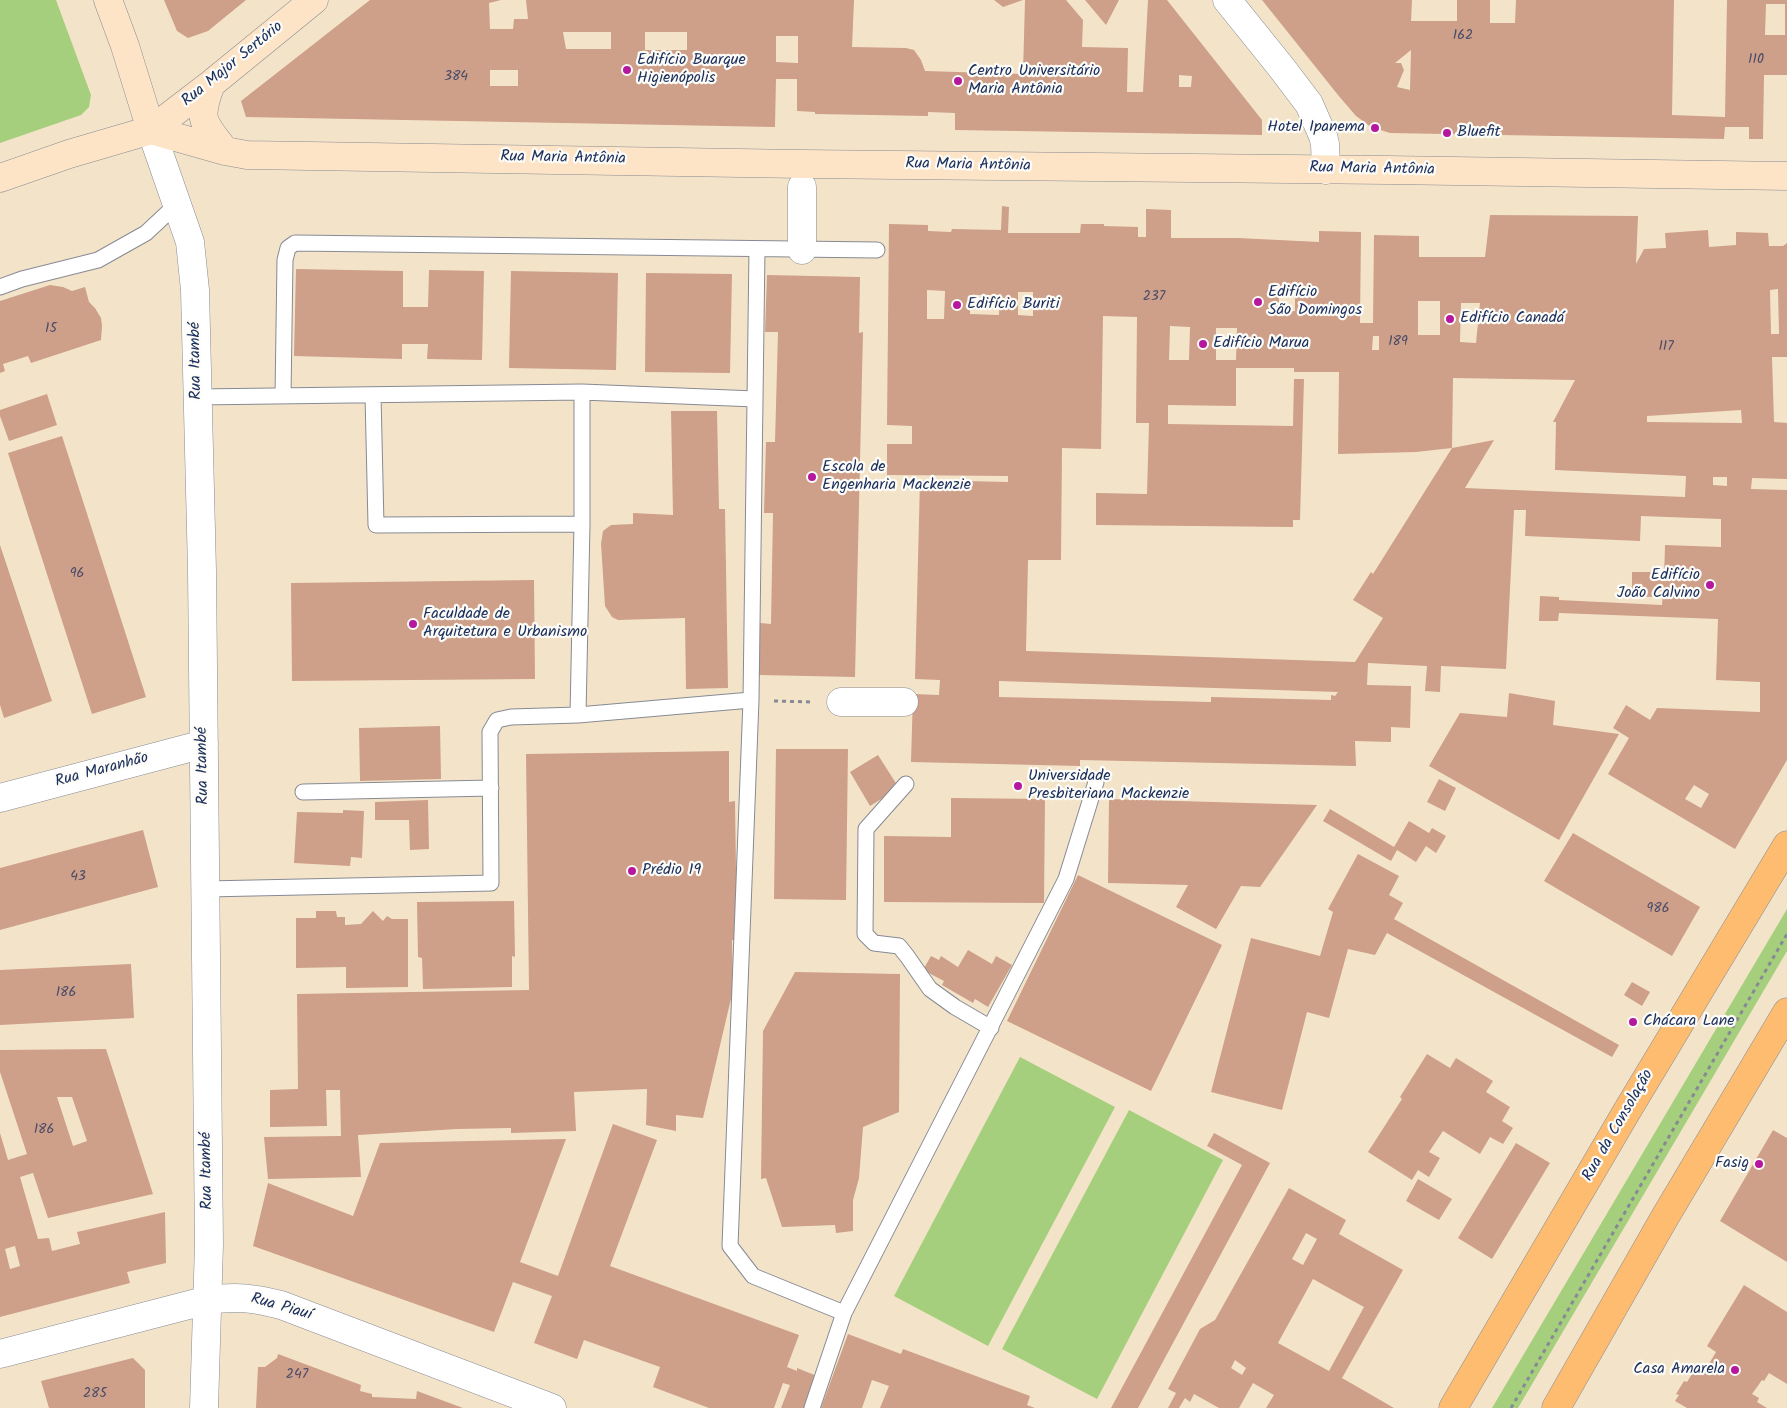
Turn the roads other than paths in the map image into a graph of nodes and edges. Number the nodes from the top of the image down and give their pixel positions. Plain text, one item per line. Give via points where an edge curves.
1 (108, 0) edge
2 (314, 0) edge
3 (1227, 0) edge
4 (210, 84) junction
5 (151, 130) junction
6 (225, 151) junction
7 (1326, 170) junction
8 (1787, 176) edge
9 (0, 178) edge
10 (802, 187) dead end
11 (177, 204) junction
12 (757, 249) junction
13 (802, 250) junction
14 (877, 250) dead end
15 (0, 287) edge
16 (582, 392) junction
17 (374, 395) junction
18 (282, 396) junction
19 (197, 397) junction
20 (755, 399) junction
21 (582, 524) junction
22 (752, 700) junction
23 (841, 702) road end
24 (904, 702) dead end
25 (578, 715) junction
26 (204, 744) junction
27 (1096, 782) dead end
28 (906, 784) dead end
29 (490, 788) junction
30 (303, 792) dead end
31 (0, 798) edge
32 (1787, 845) edge
33 (206, 889) junction
34 (1787, 1012) edge
35 (991, 1028) junction
36 (208, 1300) junction
37 (844, 1313) junction
38 (0, 1354) edge
39 (1559, 1407) edge
40 (204, 1408) edge
41 (552, 1408) edge
42 (812, 1408) edge
43 (1453, 1408) edge

1 - 5 street
2 - 4 street, Rua Major Sertório
3 - 7 street via 1309,104 1323,136
4 - 5 street, Rua Major Sertório
4 - 6 street via 204,102 205,125
5 - 6 street, Rua Maria Antônia
5 - 9 street
5 - 11 street, Rua Itambé
6 - 7 street, Rua Maria Antônia via 791,164
7 - 8 street, Rua Maria Antônia
10 - 13 street
11 - 15 lane via 146,233 98,260
11 - 19 street, Rua Itambé via 190,242 195,290
12 - 13 lane
12 - 18 lane via 296,242 288,248 285,260
12 - 20 lane
13 - 14 lane
16 - 17 lane
16 - 20 lane
16 - 21 lane
17 - 18 lane
17 - 21 lane via 376,525
18 - 19 lane
19 - 26 street, Rua Itambé
20 - 22 lane
21 - 25 lane
22 - 25 lane
22 - 37 lane via 730,1246 753,1276
23 - 24 street
25 - 29 lane via 497,720 490,732
26 - 31 street, Rua Maranhão
26 - 33 street, Rua Itambé
27 - 35 lane via 1066,879
28 - 35 lane via 866,829 865,934 874,943 899,946 930,989
29 - 30 lane
29 - 33 lane via 492,883
32 - 43 main road, Rua da Consolação
33 - 36 street, Rua Itambé
34 - 39 main road via 1665,1217
35 - 37 lane
36 - 38 street, Rua Piauí
36 - 40 street, Rua Itambé
36 - 41 street, Rua Piauí via 254,1298 281,1305
37 - 42 lane

